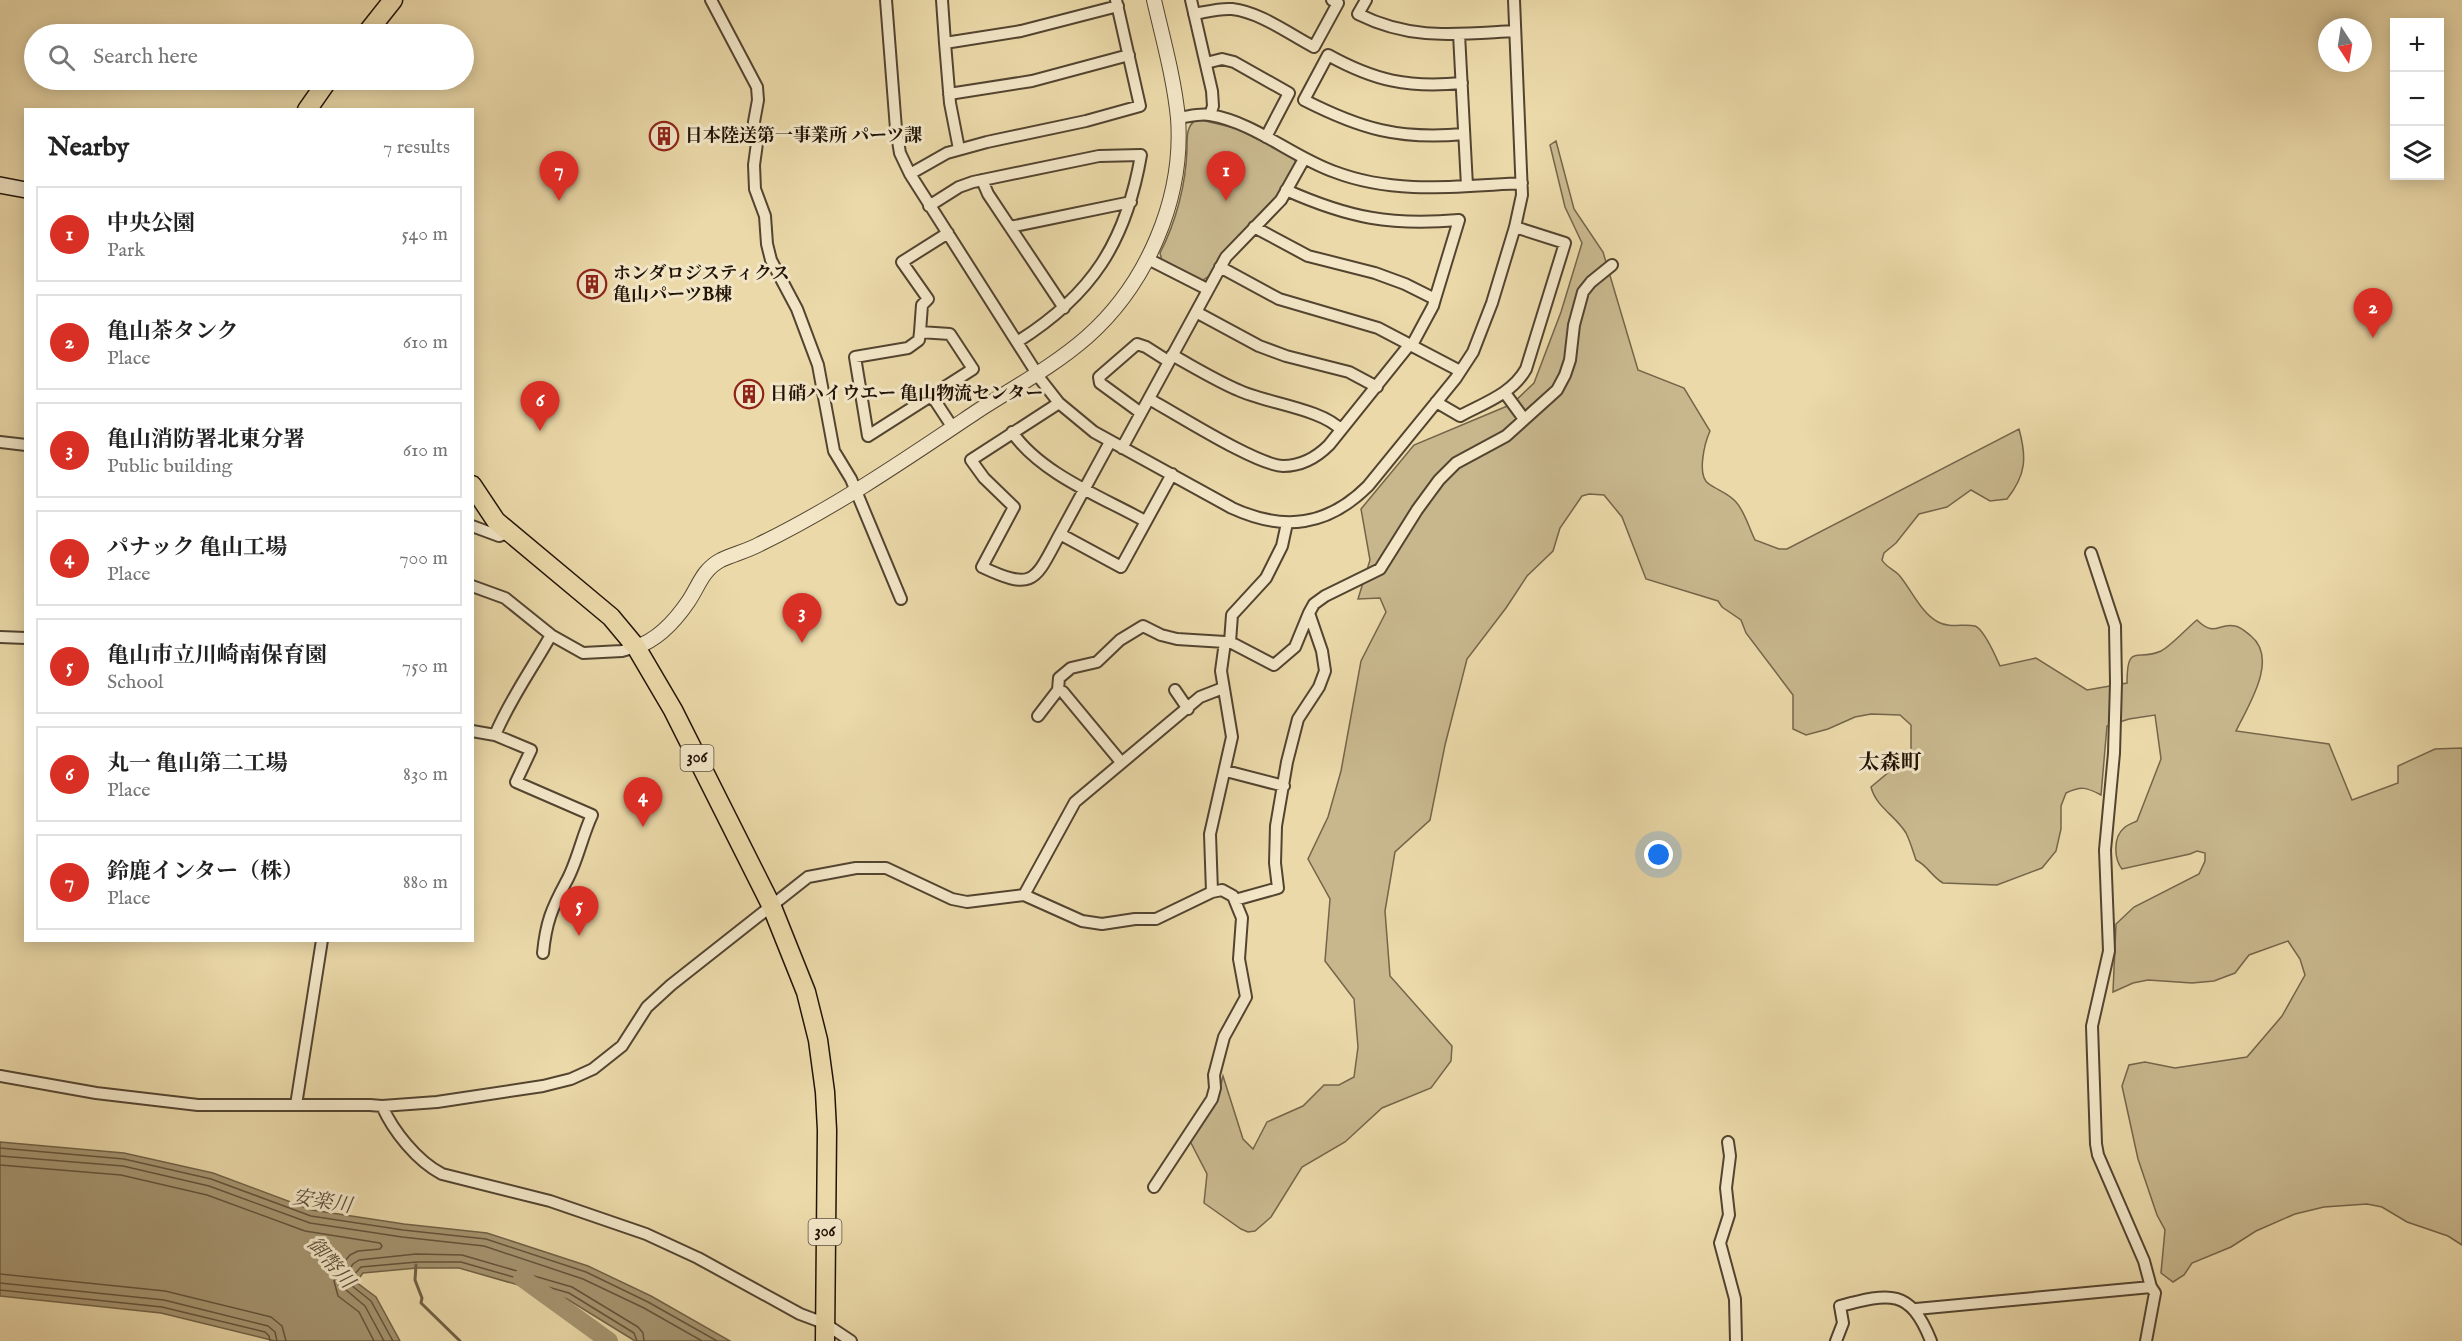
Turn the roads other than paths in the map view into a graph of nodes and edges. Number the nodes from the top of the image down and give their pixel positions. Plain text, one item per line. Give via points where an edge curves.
1 (393, 0) edge
2 (711, 0) edge
3 (886, 0) edge
4 (942, 0) edge
5 (1154, 0) edge
6 (1191, 0) edge
7 (1332, 0) edge
8 (1366, 0) edge
9 (1514, 0) edge
10 (1117, 3) edge
11 (1194, 14) junction
12 (374, 24) edge
13 (1515, 31) junction
14 (1459, 34) junction
15 (945, 43) junction
16 (1130, 55) junction
17 (1206, 63) junction
18 (1462, 83) junction
19 (321, 90) edge
20 (949, 94) junction
21 (309, 108) edge
22 (1210, 115) junction
23 (1178, 118) junction
24 (1464, 134) junction
25 (1266, 137) junction
26 (959, 150) junction
27 (1304, 159) junction
28 (910, 174) junction
29 (982, 180) junction
30 (1522, 183) junction
31 (0, 185) edge
32 (1467, 186) junction
33 (24, 190) edge
34 (1286, 190) junction
35 (1131, 202) junction
36 (929, 206) junction
37 (1010, 227) junction
38 (1254, 227) junction
39 (1515, 227) junction
40 (948, 233) junction
41 (1148, 259) junction
42 (1612, 265) dead end
43 (1220, 267) junction
44 (1207, 289) junction
45 (1435, 299) junction
46 (1064, 308) junction
47 (1196, 312) junction
48 (920, 332) junction
49 (1017, 342) junction
50 (1411, 344) junction
51 (1170, 358) junction
52 (1460, 372) junction
53 (1037, 373) junction
54 (1377, 387) junction
55 (1505, 393) junction
56 (932, 396) junction
57 (1149, 399) junction
58 (1436, 402) junction
59 (1059, 403) junction
60 (1141, 413) junction
61 (1524, 419) junction
62 (953, 428) junction
63 (1341, 430) junction
64 (1012, 432) junction
65 (1110, 441) junction
66 (0, 442) edge
67 (24, 445) edge
68 (1122, 448) junction
69 (1172, 474) junction
70 (474, 488) edge
71 (1084, 488) junction
72 (855, 492) junction
73 (1145, 521) junction
74 (1287, 523) junction
75 (474, 527) edge
76 (508, 533) junction
77 (1060, 534) junction
78 (2091, 553) dead end
79 (474, 587) edge
80 (902, 599) dead end
81 (1309, 613) junction
82 (551, 635) junction
83 (0, 637) edge
84 (24, 638) edge
85 (1227, 642) junction
86 (636, 647) junction
87 (1223, 688) junction
88 (1058, 690) junction
89 (1175, 690) dead end
90 (1188, 710) junction
91 (1038, 716) dead end
92 (474, 731) edge
93 (495, 735) junction
94 (1121, 762) junction
95 (1226, 771) junction
96 (1284, 786) junction
97 (1212, 892) junction
98 (1024, 895) junction
99 (1235, 900) junction
100 (772, 907) junction
101 (322, 942) edge
102 (543, 953) dead end
103 (0, 1076) edge
104 (296, 1105) junction
105 (382, 1107) junction
106 (1728, 1142) dead end
107 (1154, 1187) dead end
108 (2151, 1287) junction
109 (1916, 1309) junction
110 (824, 1333) edge
111 (851, 1341) edge
112 (1736, 1341) edge
113 (1836, 1341) edge
114 (1931, 1341) edge
115 (2146, 1341) edge

1 - 12 highway
2 - 72 street via 756,83 755,189 765,216 768,249 818,365 832,448
3 - 28 street via 896,129 900,153
4 - 15 street
5 - 23 street
6 - 11 street
7 - 11 street via 1338,3 1314,47 1243,12 1222,9
8 - 14 street via 1358,14 1385,27 1414,33
9 - 13 street
10 - 15 street via 1021,31
10 - 16 street
11 - 17 street
13 - 14 street
13 - 30 street
14 - 18 street
15 - 20 street
16 - 20 street via 1032,81
16 - 26 street via 1140,106
17 - 22 street via 1212,91
17 - 25 street via 1222,59 1234,62 1289,93
18 - 24 street
18 - 24 street via 1425,86 1391,82 1328,55 1304,100 1339,118 1383,132 1423,136
19 - 21 highway
20 - 26 street
22 - 23 street
22 - 25 street
23 - 41 street via 1172,189
24 - 32 street
25 - 27 street
26 - 28 street via 934,158
27 - 32 street via 1335,173 1390,186
27 - 34 street
28 - 36 street
29 - 35 street via 1099,156 1141,155
29 - 36 street via 959,187
29 - 37 street
30 - 32 street
30 - 39 street
31 - 33 main road
34 - 38 street
34 - 45 street via 1326,208 1374,219 1459,220
35 - 37 street
35 - 46 street via 1110,251 1081,292
36 - 40 street
37 - 46 street
38 - 43 street
38 - 45 street via 1308,256 1374,273
39 - 52 street via 1481,334
39 - 55 street via 1565,243 1530,359 1521,378
40 - 48 street via 902,262 928,299 922,305
40 - 49 street
41 - 44 street
41 - 53 street via 1100,325
42 - 61 street via 1583,292 1570,360 1557,390
43 - 44 street
43 - 50 street via 1279,299 1319,313 1357,320
44 - 47 street
45 - 50 street
46 - 49 street
47 - 51 street
47 - 54 street via 1259,346 1349,372
48 - 56 street via 950,334 973,369
48 - 56 street via 919,340 908,348 855,357 868,436
49 - 53 street
50 - 52 street
50 - 54 street
51 - 57 street
51 - 60 street via 1137,344 1099,377 1100,384
51 - 63 street via 1239,391 1323,417
52 - 58 street
53 - 59 street
53 - 62 street
54 - 63 street
55 - 58 street via 1460,416
55 - 61 street
56 - 62 street
57 - 60 street
57 - 63 street via 1258,459 1281,466 1314,458
58 - 74 street via 1355,498 1326,516
59 - 64 street
59 - 65 street
60 - 68 street
61 - 81 street via 1506,436 1456,463 1439,480 1380,569 1325,596
62 - 72 street
64 - 71 street via 1032,455
64 - 77 street via 971,460 1014,507 982,567 1009,579 1028,579 1042,568
65 - 68 street
65 - 71 street
66 - 67 street
68 - 69 street
69 - 73 street
69 - 74 street via 1245,514
70 - 76 highway, 306
71 - 73 street
71 - 77 street
72 - 80 street
72 - 86 street via 760,544 712,565 688,602 659,634
73 - 77 street via 1121,567
74 - 85 street via 1282,546 1266,578 1232,615
75 - 76 street via 499,536
76 - 86 highway, 306 via 611,617
78 - 108 street via 2115,626 2116,683 2105,850 2109,951 2092,1026 2096,1144
79 - 82 street via 505,598
81 - 85 street via 1295,647 1274,665
81 - 96 street via 1325,671 1298,720
82 - 86 street via 583,653
82 - 93 street via 516,691
83 - 84 street
85 - 87 street via 1221,672
85 - 88 street via 1177,639 1143,626 1120,640 1097,662 1066,670 1059,678
86 - 100 highway, 306 via 673,710
87 - 90 street via 1200,697
87 - 95 street via 1232,737
88 - 91 street
88 - 94 street
89 - 90 street
90 - 94 street
92 - 93 street
93 - 102 street via 531,750 516,782 592,815 567,882 556,898
94 - 98 street via 1075,802
95 - 96 street
95 - 97 street via 1210,834
96 - 99 street via 1275,850 1278,888
97 - 98 street via 1156,919 1102,924 1082,921
97 - 99 street via 1222,890
98 - 100 street via 967,902 952,899 886,868 856,868 808,878
99 - 107 street via 1242,918 1239,959 1246,997 1224,1037 1212,1099
100 - 105 street via 647,1006 622,1047 593,1069 543,1086
100 - 110 highway, 306 via 806,992 825,1092
101 - 104 street
103 - 104 street via 198,1105
104 - 105 street
105 - 110 street via 410,1146 442,1174 550,1201 646,1234 800,1314
106 - 112 street via 1725,1188 1729,1215 1720,1243 1735,1299
108 - 109 street
108 - 115 street via 2155,1293
109 - 113 street via 1884,1297 1840,1306 1843,1323
109 - 114 street
110 - 111 street

